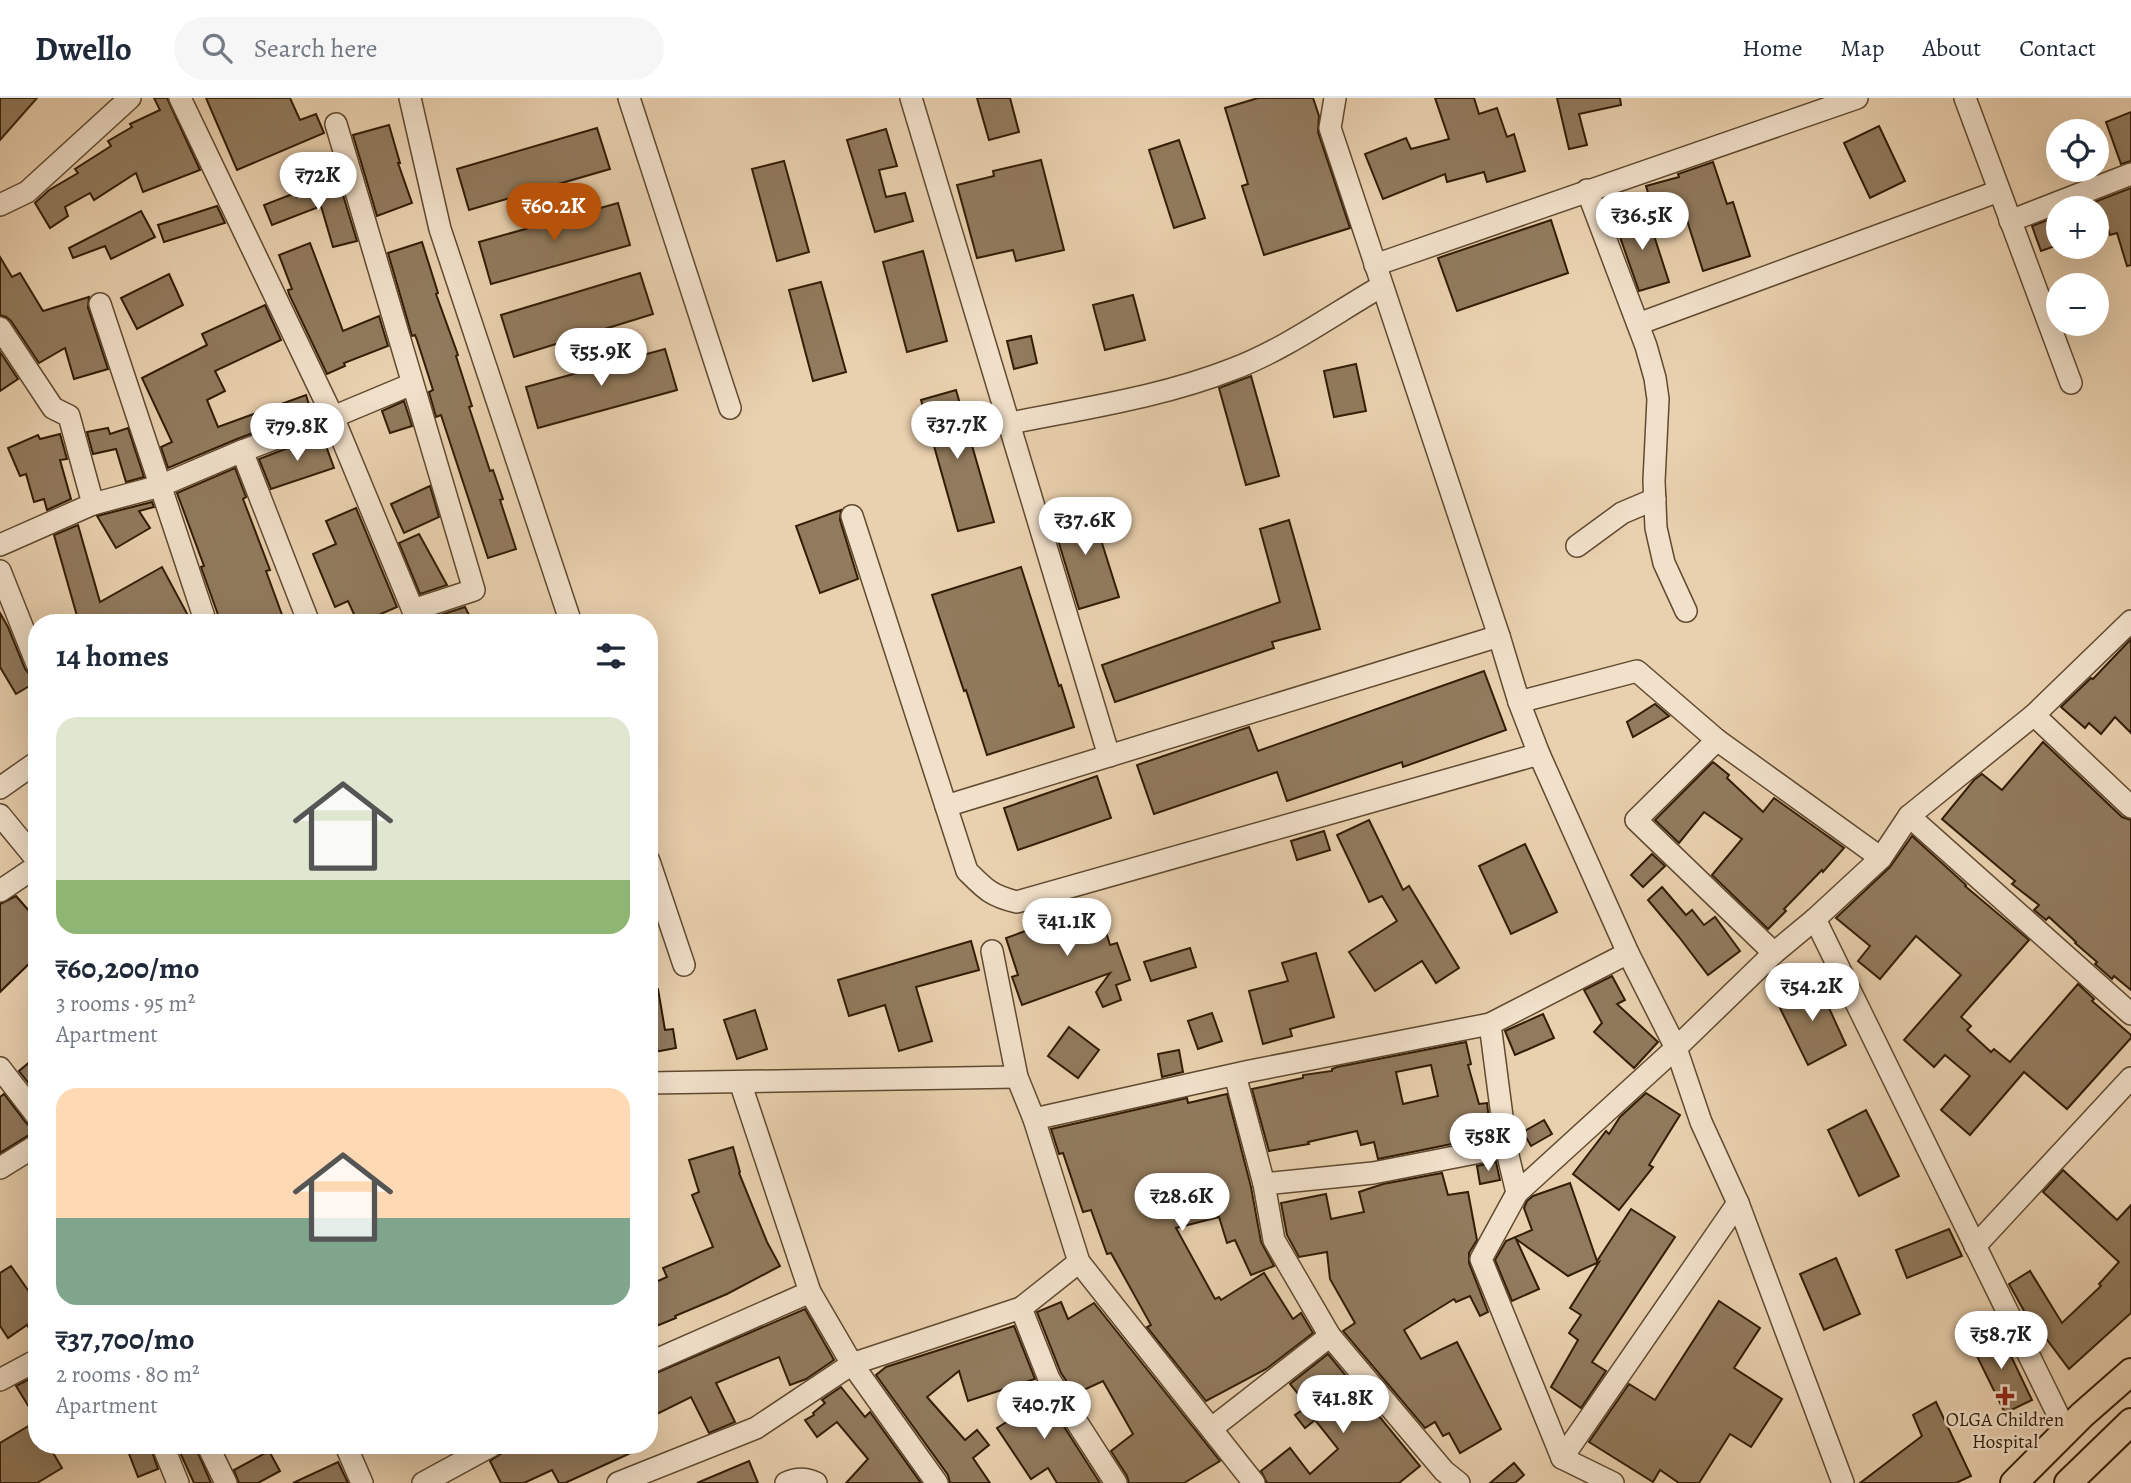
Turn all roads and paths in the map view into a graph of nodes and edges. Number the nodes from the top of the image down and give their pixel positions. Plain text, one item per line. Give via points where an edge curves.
1 (130, 98) edge
2 (180, 98) edge
3 (410, 98) edge
4 (629, 98) edge
5 (911, 98) edge
6 (1335, 98) edge
7 (1857, 98) edge
8 (1965, 98) edge
9 (336, 124) dead end
10 (2131, 174) edge
11 (1587, 190) junction
12 (1999, 191) junction
13 (0, 205) edge
14 (2010, 220) junction
15 (1375, 265) junction
16 (1382, 286) junction
17 (100, 304) dead end
18 (1638, 324) junction
19 (0, 328) edge
20 (2071, 383) dead end
21 (412, 384) junction
22 (730, 408) dead end
23 (332, 417) junction
24 (1011, 424) junction
25 (242, 451) junction
26 (160, 486) junction
27 (1655, 499) junction
28 (93, 504) junction
29 (852, 516) dead end
30 (0, 545) edge
31 (1577, 546) dead end
32 (0, 572) edge
33 (1686, 611) dead end
34 (203, 614) edge
35 (305, 614) edge
36 (414, 614) edge
37 (420, 614) edge
38 (567, 614) edge
39 (2131, 621) edge
40 (1499, 636) junction
41 (28, 642) edge
42 (1519, 702) junction
43 (2034, 716) junction
44 (1717, 740) junction
45 (1539, 754) junction
46 (1109, 755) junction
47 (28, 768) edge
48 (0, 788) edge
49 (946, 806) junction
50 (2131, 807) edge
51 (0, 815) edge
52 (1909, 816) junction
53 (28, 849) edge
54 (1881, 858) junction
55 (28, 872) edge
56 (658, 888) edge
57 (0, 891) edge
58 (1815, 919) junction
59 (992, 950) dead end
60 (1628, 953) junction
61 (1774, 953) junction
62 (684, 965) dead end
63 (2131, 1014) edge
64 (1490, 1024) junction
65 (1676, 1048) junction
66 (0, 1068) edge
67 (1235, 1074) junction
68 (1017, 1077) junction
69 (2131, 1078) edge
70 (740, 1082) junction
71 (658, 1083) edge
72 (28, 1104) edge
73 (1034, 1119) junction
74 (1506, 1147) junction
75 (28, 1151) edge
76 (0, 1168) edge
77 (1264, 1184) junction
78 (1517, 1193) junction
79 (1738, 1203) junction
80 (1975, 1246) junction
81 (1079, 1262) junction
82 (810, 1292) junction
83 (1021, 1308) junction
84 (1331, 1336) junction
85 (658, 1359) edge
86 (852, 1364) junction
87 (28, 1365) edge
88 (2131, 1372) edge
89 (0, 1380) edge
90 (2131, 1422) edge
91 (1212, 1428) junction
92 (2066, 1431) junction
93 (166, 1454) edge
94 (212, 1454) edge
95 (349, 1454) edge
96 (473, 1454) edge
97 (1562, 1458) junction
98 (1444, 1479) edge
99 (178, 1483) edge
100 (226, 1483) edge
101 (362, 1483) edge
102 (423, 1483) edge
103 (618, 1483) edge
104 (786, 1483) edge
105 (816, 1483) edge
106 (937, 1483) edge
107 (1116, 1483) edge
108 (1254, 1483) edge
109 (1613, 1483) edge
110 (1843, 1483) edge
111 (2014, 1483) edge
112 (2068, 1483) edge

1 - 13 street via 27,192
2 - 23 street
3 - 38 street via 440,229
4 - 22 street
5 - 24 street
6 - 15 street via 1330,128
7 - 11 street
8 - 12 street
9 - 21 street
10 - 14 street
11 - 15 street
11 - 18 street
12 - 14 street
12 - 18 street
14 - 20 street
15 - 16 street
16 - 24 street via 1236,369 1165,391
16 - 40 street
17 - 26 street
18 - 27 street via 1658,399
19 - 28 street via 53,408 69,415
21 - 23 street
21 - 37 street via 474,590
23 - 25 street
23 - 36 street
24 - 46 street
25 - 26 street
25 - 35 street
26 - 28 street
26 - 34 street
27 - 31 street via 1622,513
27 - 33 street via 1664,563
28 - 30 street
29 - 49 street
32 - 41 street
39 - 43 street
40 - 42 street
40 - 46 street
42 - 44 street via 1637,671
42 - 45 street
43 - 50 street
43 - 52 street
44 - 54 street
44 - 61 street via 1636,820
45 - 49 street via 1017,902 998,898 967,871
45 - 60 street
46 - 49 street
47 - 48 street
51 - 53 street
52 - 54 street
52 - 63 street
54 - 58 street
55 - 57 street
56 - 62 street
58 - 61 street
58 - 80 street
59 - 68 street
60 - 64 street
60 - 65 street
61 - 65 street
64 - 67 street
64 - 74 street
65 - 78 street
65 - 79 street via 1701,1122
66 - 72 street
67 - 73 street
67 - 77 street
68 - 70 street
68 - 73 street
69 - 80 street
70 - 71 street
70 - 82 street
73 - 81 street
74 - 77 street via 1373,1173
74 - 78 street
75 - 76 street
77 - 84 street via 1274,1240
78 - 97 street via 1481,1259
79 - 97 street
79 - 110 street
80 - 92 street
81 - 83 street
81 - 91 street
82 - 85 street
82 - 86 street
83 - 86 street
83 - 107 street via 1049,1378
84 - 91 street
84 - 98 street
86 - 103 street via 757,1428
86 - 106 street
87 - 89 street
88 - 92 main road
90 - 112 main road
91 - 108 street
92 - 111 main road
93 - 99 street
94 - 100 street
95 - 101 street
96 - 102 street
97 - 109 street
104 - 105 street via 795,1479

